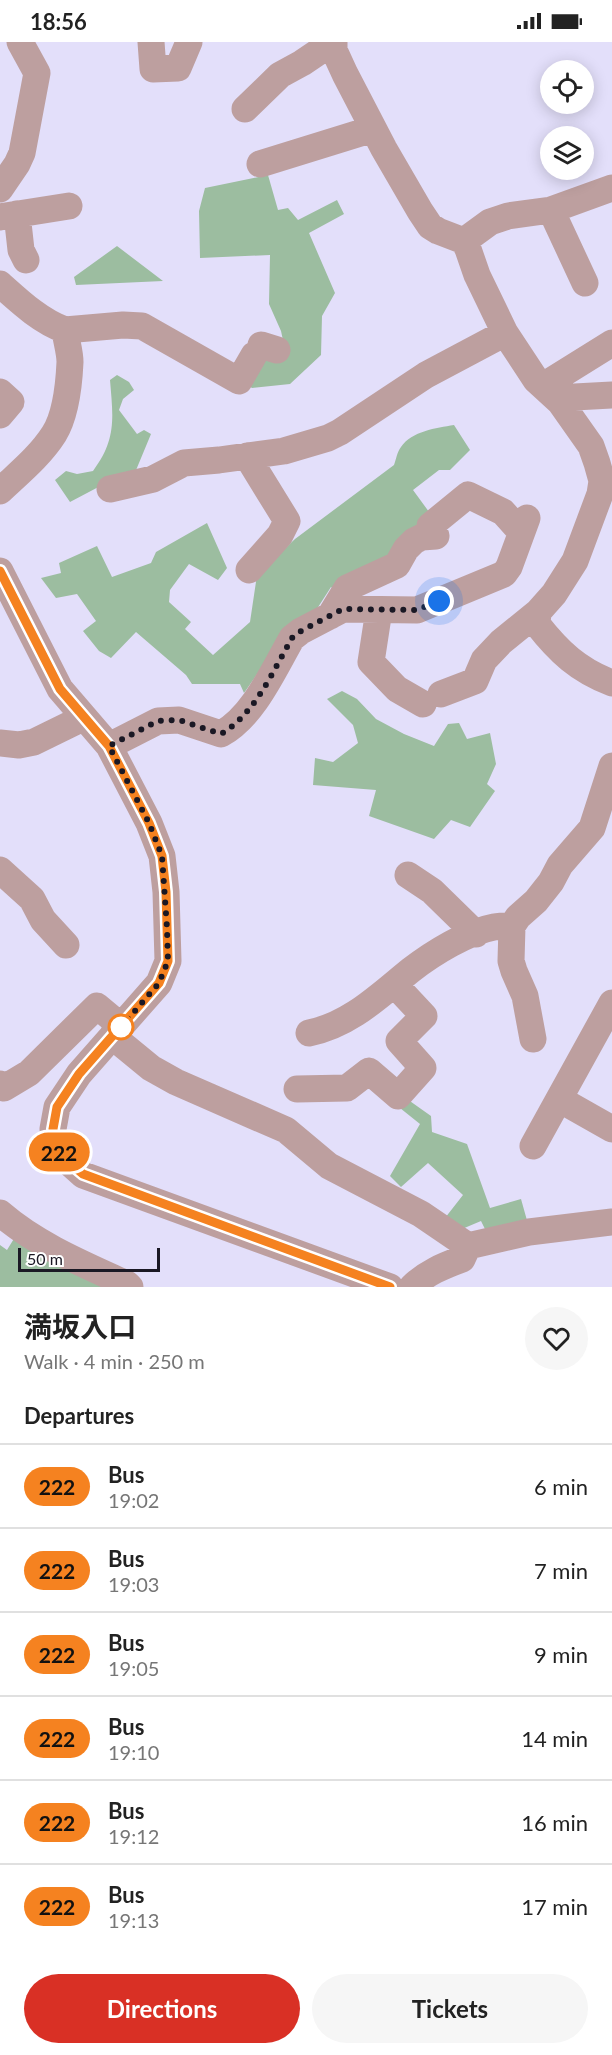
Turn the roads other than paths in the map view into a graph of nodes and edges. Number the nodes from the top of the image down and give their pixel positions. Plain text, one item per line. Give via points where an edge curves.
1 (20, 42) edge
2 (151, 42) edge
3 (189, 42) edge
4 (334, 42) edge
5 (245, 109) dead end
6 (373, 129) junction
7 (260, 164) dead end
8 (612, 188) edge
9 (0, 189) edge
10 (69, 206) dead end
11 (551, 210) junction
12 (8, 215) edge
13 (464, 241) junction
14 (26, 260) dead end
15 (585, 283) dead end
16 (0, 284) edge
17 (65, 330) junction
18 (505, 333) junction
19 (612, 343) edge
20 (264, 350) dead end
21 (1, 381) edge
22 (550, 392) junction
23 (612, 395) edge
24 (0, 415) edge
25 (247, 456) junction
26 (605, 480) edge
27 (110, 489) dead end
28 (0, 491) edge
29 (249, 570) dead end
30 (0, 571) edge
31 (379, 610) junction
32 (538, 612) junction
33 (330, 616) junction
34 (612, 684) edge
35 (83, 718) junction
36 (0, 742) edge
37 (109, 746) junction
38 (612, 766) edge
39 (0, 870) edge
40 (408, 875) dead end
41 (512, 926) junction
42 (476, 934) junction
43 (66, 945) dead end
44 (395, 985) junction
45 (610, 1009) edge
46 (117, 1031) junction
47 (309, 1033) dead end
48 (533, 1039) dead end
49 (297, 1089) dead end
50 (1, 1093) edge
51 (559, 1099) junction
52 (612, 1129) edge
53 (533, 1146) dead end
54 (0, 1213) edge
55 (612, 1222) edge
56 (468, 1246) junction
57 (130, 1287) edge
58 (390, 1287) edge
59 (412, 1287) edge

1 - 9 street via 37,74 22,153
2 - 3 street via 153,69 178,68
4 - 5 street via 280,75
4 - 6 street via 338,61
6 - 7 street
6 - 13 street via 430,225
8 - 11 street
10 - 12 street
11 - 13 street via 490,222
11 - 15 street
12 - 14 street
13 - 18 street
16 - 17 street via 28,308
17 - 20 street via 142,326 239,381
17 - 28 street via 70,360 66,395 55,433 39,455
18 - 22 street via 536,380
18 - 25 street via 426,375 328,438 284,451
19 - 22 street
21 - 24 street via 11,402
22 - 23 street
22 - 26 street via 591,446
25 - 27 street via 184,463 153,479
25 - 29 street via 287,521 280,535
26 - 32 street via 575,561
30 - 35 street via 60,689
31 - 32 street via 371,662 397,689 432,699 475,681 489,654
31 - 33 street via 343,609
31 - 33 street via 417,610 504,574 524,525 468,495 433,531 414,541 397,565 347,588
32 - 34 street via 537,624 566,656 585,672
33 - 37 street via 292,638 251,706 232,728 221,734 179,720 158,721
35 - 36 street via 34,742
35 - 37 street
37 - 46 street via 162,856 167,916 168,961 159,983
38 - 41 street via 592,828
39 - 43 street via 32,899 43,920
40 - 42 street via 432,891
41 - 42 street
41 - 48 street via 511,961 525,996
42 - 44 street via 432,955
44 - 47 street via 361,1011
44 - 49 street via 424,1016 399,1041 423,1068 398,1096 369,1071 347,1088
45 - 51 street
46 - 50 street via 97,1006 28,1073
46 - 56 street via 151,1068 286,1130 329,1166 421,1214
46 - 58 street via 79,1074 57,1107 55,1147 64,1158 83,1174
51 - 52 street
51 - 53 street
54 - 57 street via 68,1258
55 - 56 street via 529,1232
56 - 59 street via 462,1259 439,1268

